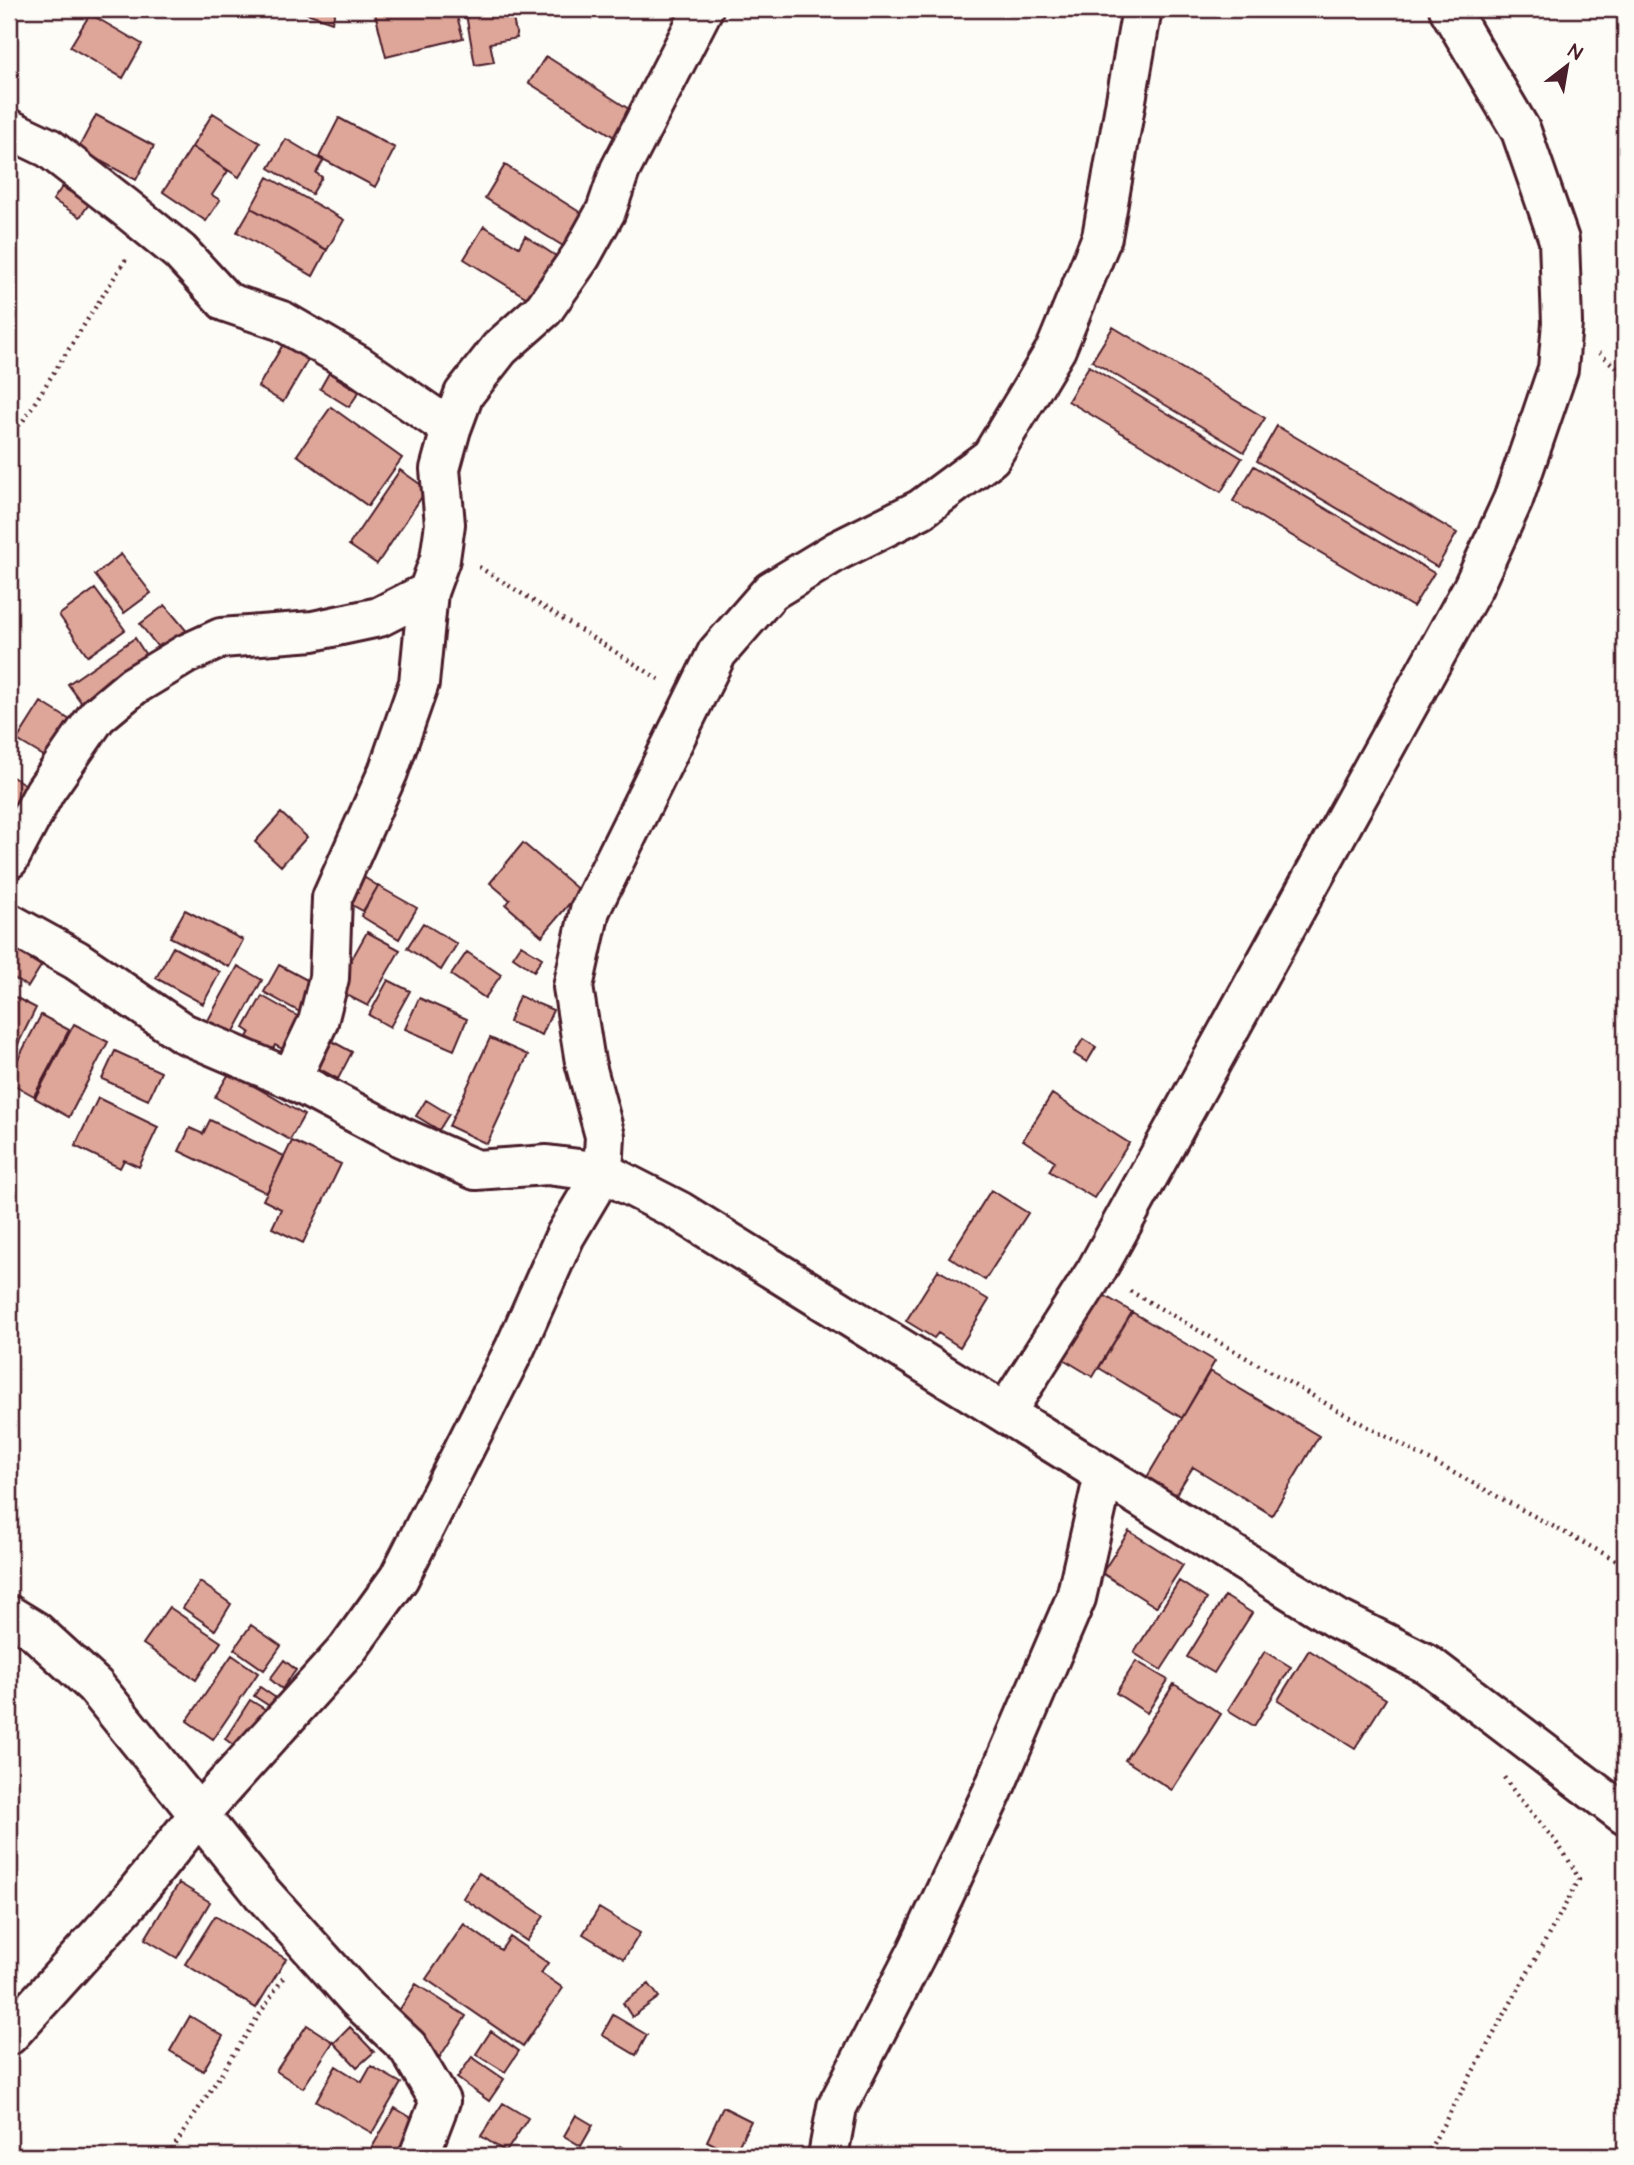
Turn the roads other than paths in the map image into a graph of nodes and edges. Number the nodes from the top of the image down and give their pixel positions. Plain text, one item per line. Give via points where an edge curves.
1 (703, 9) edge
2 (1142, 9) edge
3 (1449, 9) edge
4 (9, 129) edge
5 (451, 429) junction
6 (428, 592) junction
7 (9, 859) edge
8 (9, 923) edge
9 (291, 1079) junction
10 (603, 1172) junction
11 (1006, 1412) junction
12 (1104, 1475) junction
13 (9, 1615) edge
14 (199, 1814) junction
15 (1625, 1815) edge
16 (9, 2035) edge
17 (419, 2156) edge
18 (828, 2156) edge

1 - 5 street via 581,256 544,309 500,348 464,394
2 - 10 street via 1102,237 1056,349 991,457 922,509 837,551 771,591 717,653 590,910 573,987 605,1136
3 - 11 street via 1521,131 1559,240 1562,323 1558,369 1513,500 1473,587 1096,1271
4 - 5 street via 49,148 180,252 226,302 282,321 358,365
5 - 6 street via 440,469 445,524 440,559
6 - 7 street via 379,617 313,631 221,638 133,686 97,716 44,791
6 - 9 street via 419,683 388,772 332,898 330,978 318,1022
8 - 9 street via 76,960 183,1033
9 - 10 street via 476,1170 547,1165
10 - 11 street via 679,1211
10 - 14 street via 565,1236 515,1348 399,1578 347,1650
11 - 12 street
12 - 15 street via 1337,1619 1427,1664
12 - 18 street via 1076,1598 992,1793 837,2107
13 - 14 street via 34,1631 95,1686
14 - 16 street via 128,1903
14 - 17 street via 262,1893 358,2000 408,2047 440,2101

